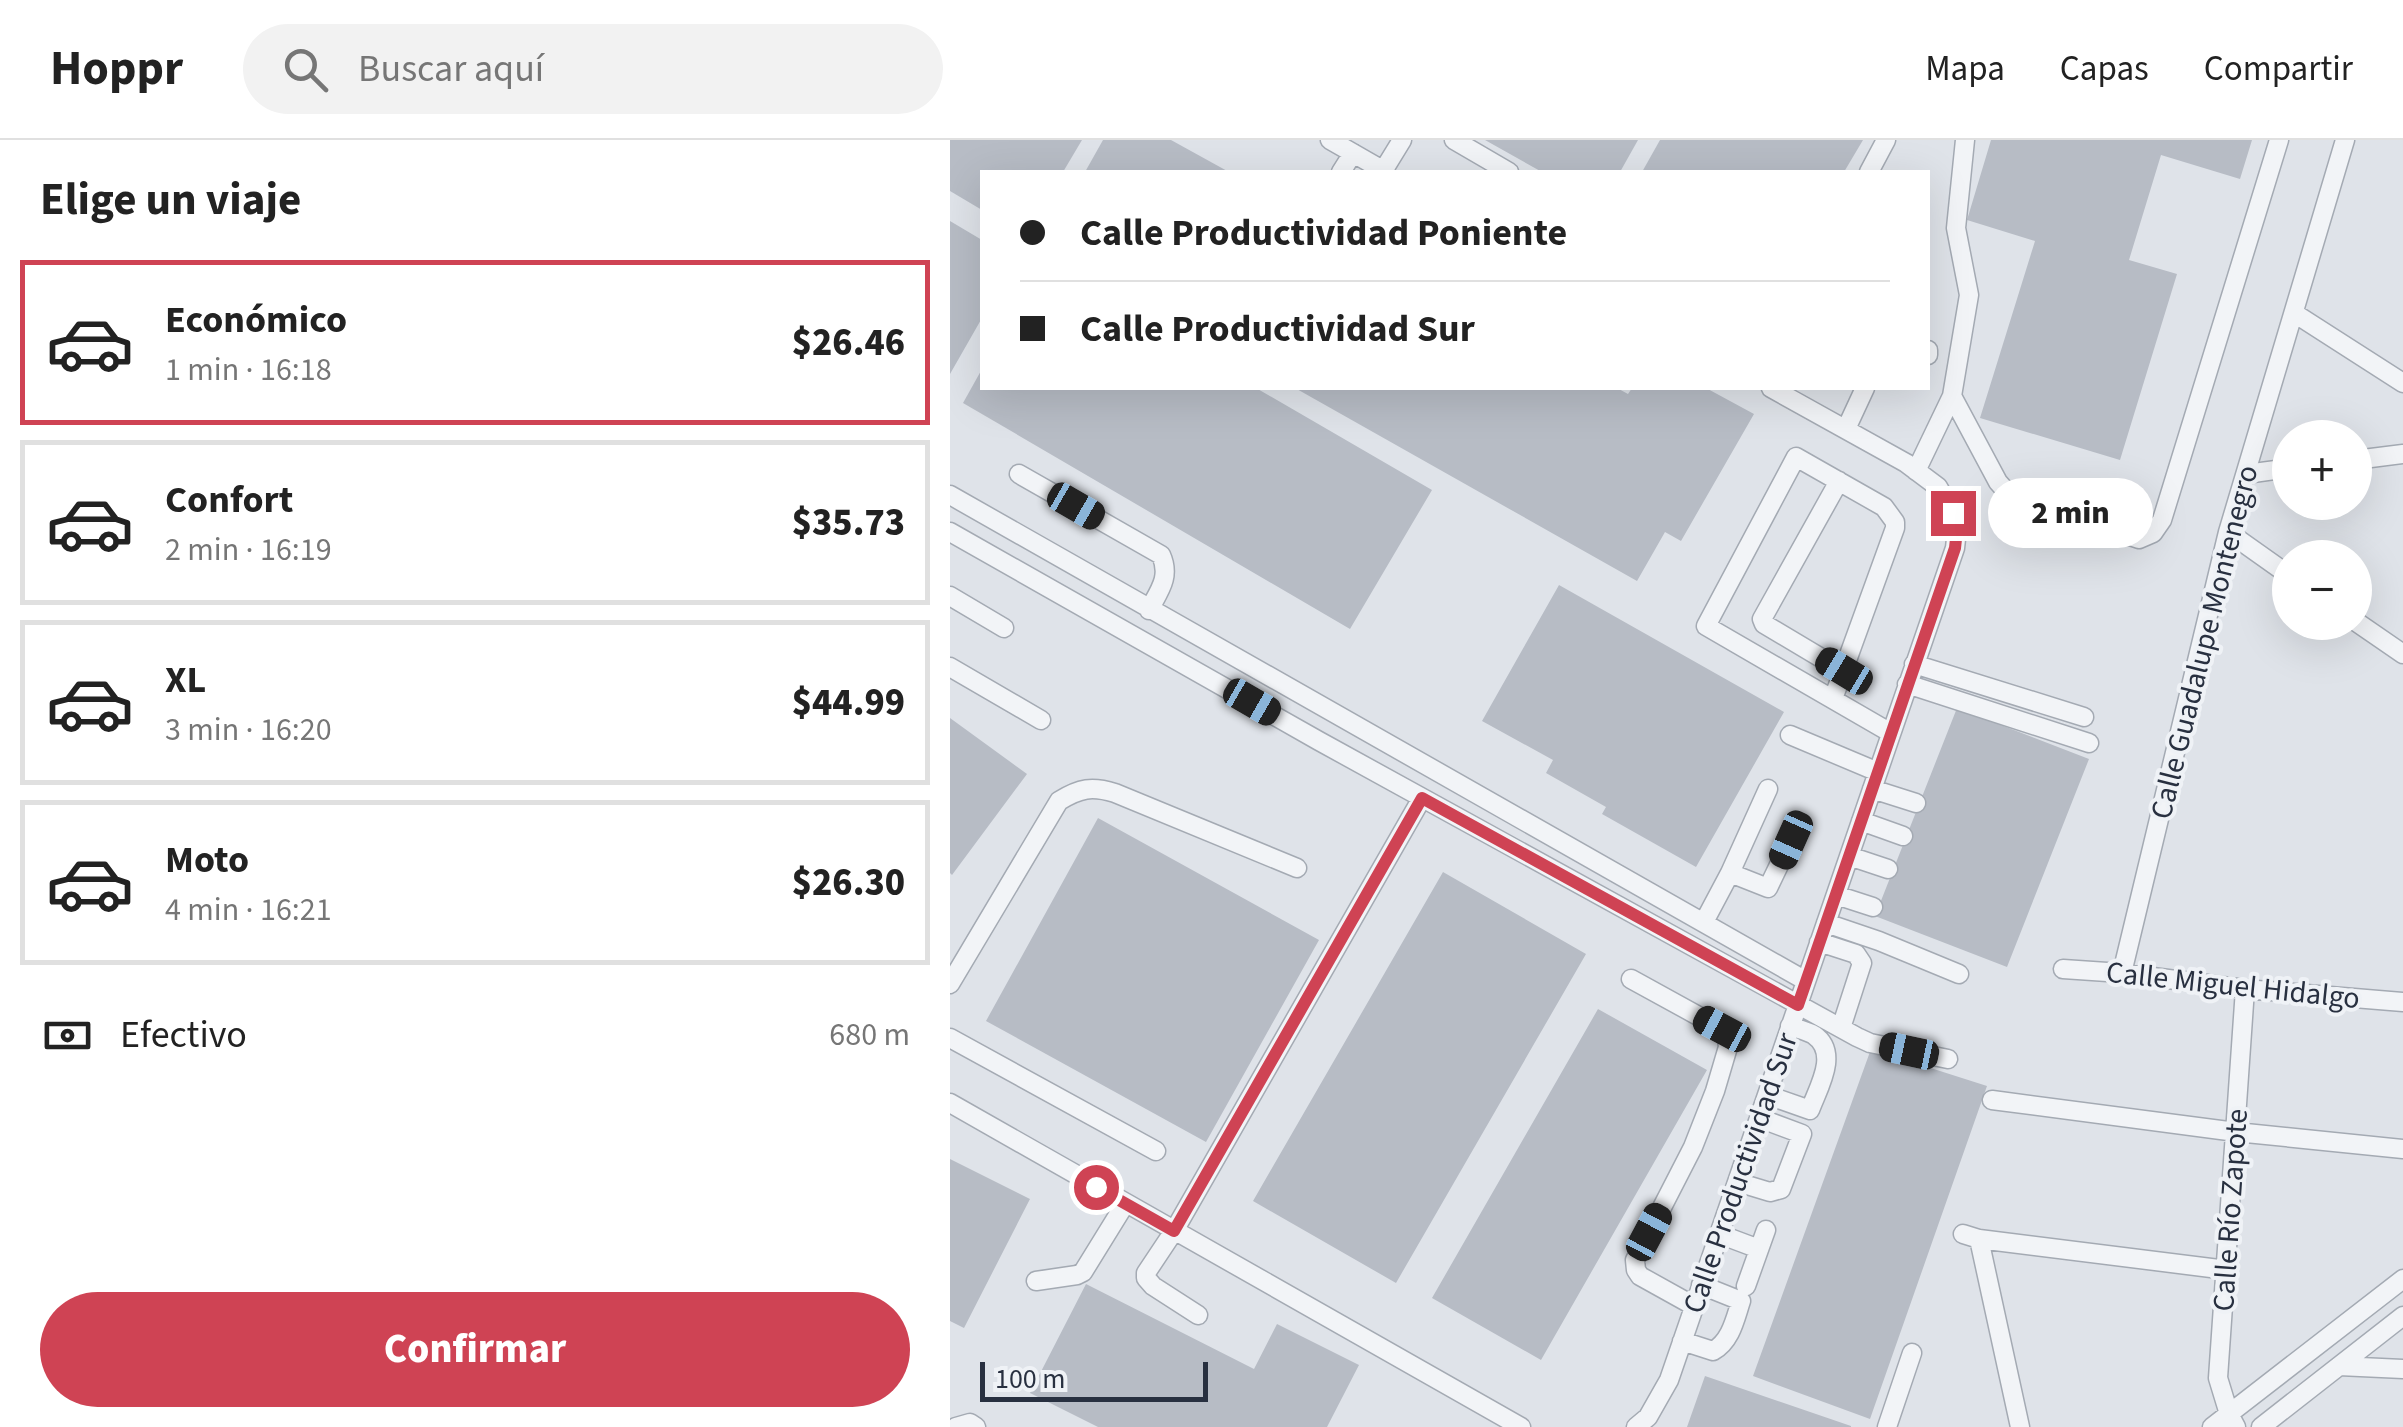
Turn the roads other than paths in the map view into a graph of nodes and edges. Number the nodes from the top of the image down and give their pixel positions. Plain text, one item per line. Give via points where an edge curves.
1 (1330, 140) edge
2 (1402, 140) edge
3 (1454, 140) edge
4 (1886, 140) edge
5 (1966, 140) edge
6 (2279, 140) edge
7 (2345, 140) edge
8 (1353, 153) junction
9 (1343, 170) edge
10 (1382, 170) edge
11 (1386, 170) edge
12 (1506, 170) edge
13 (1870, 170) edge
14 (2294, 313) junction
15 (2403, 382) edge
16 (1775, 390) edge
17 (1863, 390) edge
18 (1952, 396) junction
19 (1846, 430) junction
20 (2403, 454) edge
21 (2372, 458) edge
22 (2272, 470) edge
23 (1916, 471) junction
24 (1019, 474) dead end
25 (2246, 474) junction
26 (1839, 481) junction
27 (950, 496) edge
28 (950, 532) edge
29 (2228, 532) junction
30 (2272, 563) edge
31 (950, 596) edge
32 (1149, 610) junction
33 (1004, 628) dead end
34 (2372, 633) edge
35 (2403, 654) edge
36 (1914, 664) junction
37 (950, 667) edge
38 (1844, 671) junction
39 (1907, 684) junction
40 (1834, 699) junction
41 (1333, 712) junction
42 (2084, 717) dead end
43 (1041, 720) dead end
44 (1892, 733) junction
45 (1790, 734) dead end
46 (1319, 740) junction
47 (2089, 743) dead end
48 (1875, 781) junction
49 (1768, 789) dead end
50 (1422, 798) junction
51 (1916, 802) dead end
52 (1861, 820) junction
53 (1903, 836) dead end
54 (1791, 840) dead end
55 (1849, 856) junction
56 (1297, 868) dead end
57 (1888, 869) dead end
58 (1730, 873) junction
59 (1836, 895) junction
60 (1873, 907) dead end
61 (1704, 922) junction
62 (1826, 923) junction
63 (1819, 942) junction
64 (2062, 968) dead end
65 (2122, 973) junction
66 (1959, 974) dead end
67 (1631, 980) dead end
68 (1806, 981) junction
69 (950, 984) edge
70 (2245, 989) junction
71 (2403, 1002) edge
72 (1798, 1005) junction
73 (1790, 1026) junction
74 (1841, 1028) junction
75 (950, 1038) edge
76 (1948, 1058) dead end
77 (1767, 1095) junction
78 (1992, 1100) dead end
79 (950, 1103) edge
80 (1759, 1118) junction
81 (2236, 1132) junction
82 (2403, 1149) edge
83 (1156, 1150) dead end
84 (1737, 1182) junction
85 (1125, 1204) junction
86 (1766, 1230) dead end
87 (1174, 1231) junction
88 (1719, 1234) junction
89 (1759, 1249) junction
90 (2227, 1270) junction
91 (2403, 1278) edge
92 (1036, 1281) dead end
93 (1701, 1285) junction
94 (1746, 1286) dead end
95 (1694, 1306) junction
96 (1198, 1315) dead end
97 (2403, 1316) edge
98 (1682, 1342) junction
99 (1912, 1353) dead end
100 (2339, 1366) junction
101 (2403, 1369) edge
102 (2233, 1420) edge
103 (1520, 1427) edge
104 (1636, 1427) edge
105 (1887, 1427) edge
106 (2020, 1427) edge
107 (2212, 1427) edge
108 (2261, 1427) edge

1 - 8 street
2 - 11 street
3 - 12 street
4 - 13 street
5 - 18 street via 1956,228 1969,295
6 - 18 street via 2153,532 2139,539 2006,492
7 - 14 street, Calle Guadalupe Montenegro
8 - 9 street
8 - 10 street
14 - 15 street
14 - 25 street, Calle Guadalupe Montenegro
16 - 19 street
17 - 19 street
18 - 23 street
19 - 23 street
20 - 21 street
22 - 25 street
23 - 36 street, Calle Productividad Sur via 1938,487 1957,530
24 - 32 street via 1161,556 1166,578
25 - 29 street, Calle Guadalupe Montenegro
26 - 38 street via 1884,507 1895,522
26 - 38 street via 1762,619
26 - 40 street via 1796,457 1706,626
27 - 32 street
28 - 46 street
29 - 30 street
29 - 65 street, Calle Guadalupe Montenegro
31 - 33 street
32 - 41 street
34 - 35 street
36 - 39 street, Calle Productividad Sur
36 - 42 street
37 - 43 street
38 - 40 street
39 - 44 street, Calle Productividad Sur
39 - 47 street
40 - 44 street
41 - 46 street
41 - 61 street
44 - 48 street, Calle Productividad Sur
45 - 48 street
46 - 50 street
48 - 51 street
48 - 52 street, Calle Productividad Sur
49 - 58 street
50 - 72 street
50 - 87 street
52 - 53 street
52 - 55 street, Calle Productividad Sur
54 - 58 street via 1768,888
55 - 57 street
55 - 59 street, Calle Productividad Sur
56 - 69 street via 1116,793 1078,789 1059,800
58 - 61 street
59 - 60 street
59 - 62 street, Calle Productividad Sur
61 - 68 street
62 - 63 street, Calle Productividad Sur
62 - 66 street
63 - 68 street, Calle Productividad Sur
63 - 74 street via 1856,954 1862,963
64 - 65 street, Calle Miguel Hidalgo
65 - 70 street, Calle Miguel Hidalgo
67 - 95 street via 1722,1029 1727,1038 1716,1091 1693,1147 1634,1260 1640,1276
68 - 72 street, Calle Productividad Sur
70 - 71 street, Calle Miguel Hidalgo
70 - 81 street, Calle Río Zapote
72 - 73 street, Calle Productividad Sur
72 - 74 street
73 - 77 street, Calle Productividad Sur
73 - 77 street via 1823,1044 1827,1063 1810,1110
74 - 76 street via 1870,1043
75 - 83 street
77 - 80 street, Calle Productividad Sur
78 - 81 street
79 - 85 street
80 - 84 street, Calle Productividad Sur
80 - 84 street via 1802,1134 1781,1189
81 - 82 street
81 - 90 street, Calle Río Zapote
84 - 88 street, Calle Productividad Sur
85 - 87 street
85 - 92 street via 1083,1272
86 - 89 street
87 - 96 street via 1146,1278
87 - 103 street
88 - 89 street
88 - 93 street, Calle Productividad Sur
89 - 94 street
90 - 102 street, Calle Río Zapote via 2218,1378
90 - 106 street via 1971,1236
91 - 102 street
93 - 95 street, Calle Productividad Sur
93 - 98 street via 1741,1301 1722,1346
95 - 98 street, Calle Productividad Sur
97 - 100 street
98 - 104 street, Calle Productividad Sur via 1648,1417
99 - 105 street
100 - 101 street
100 - 108 street
102 - 107 street

